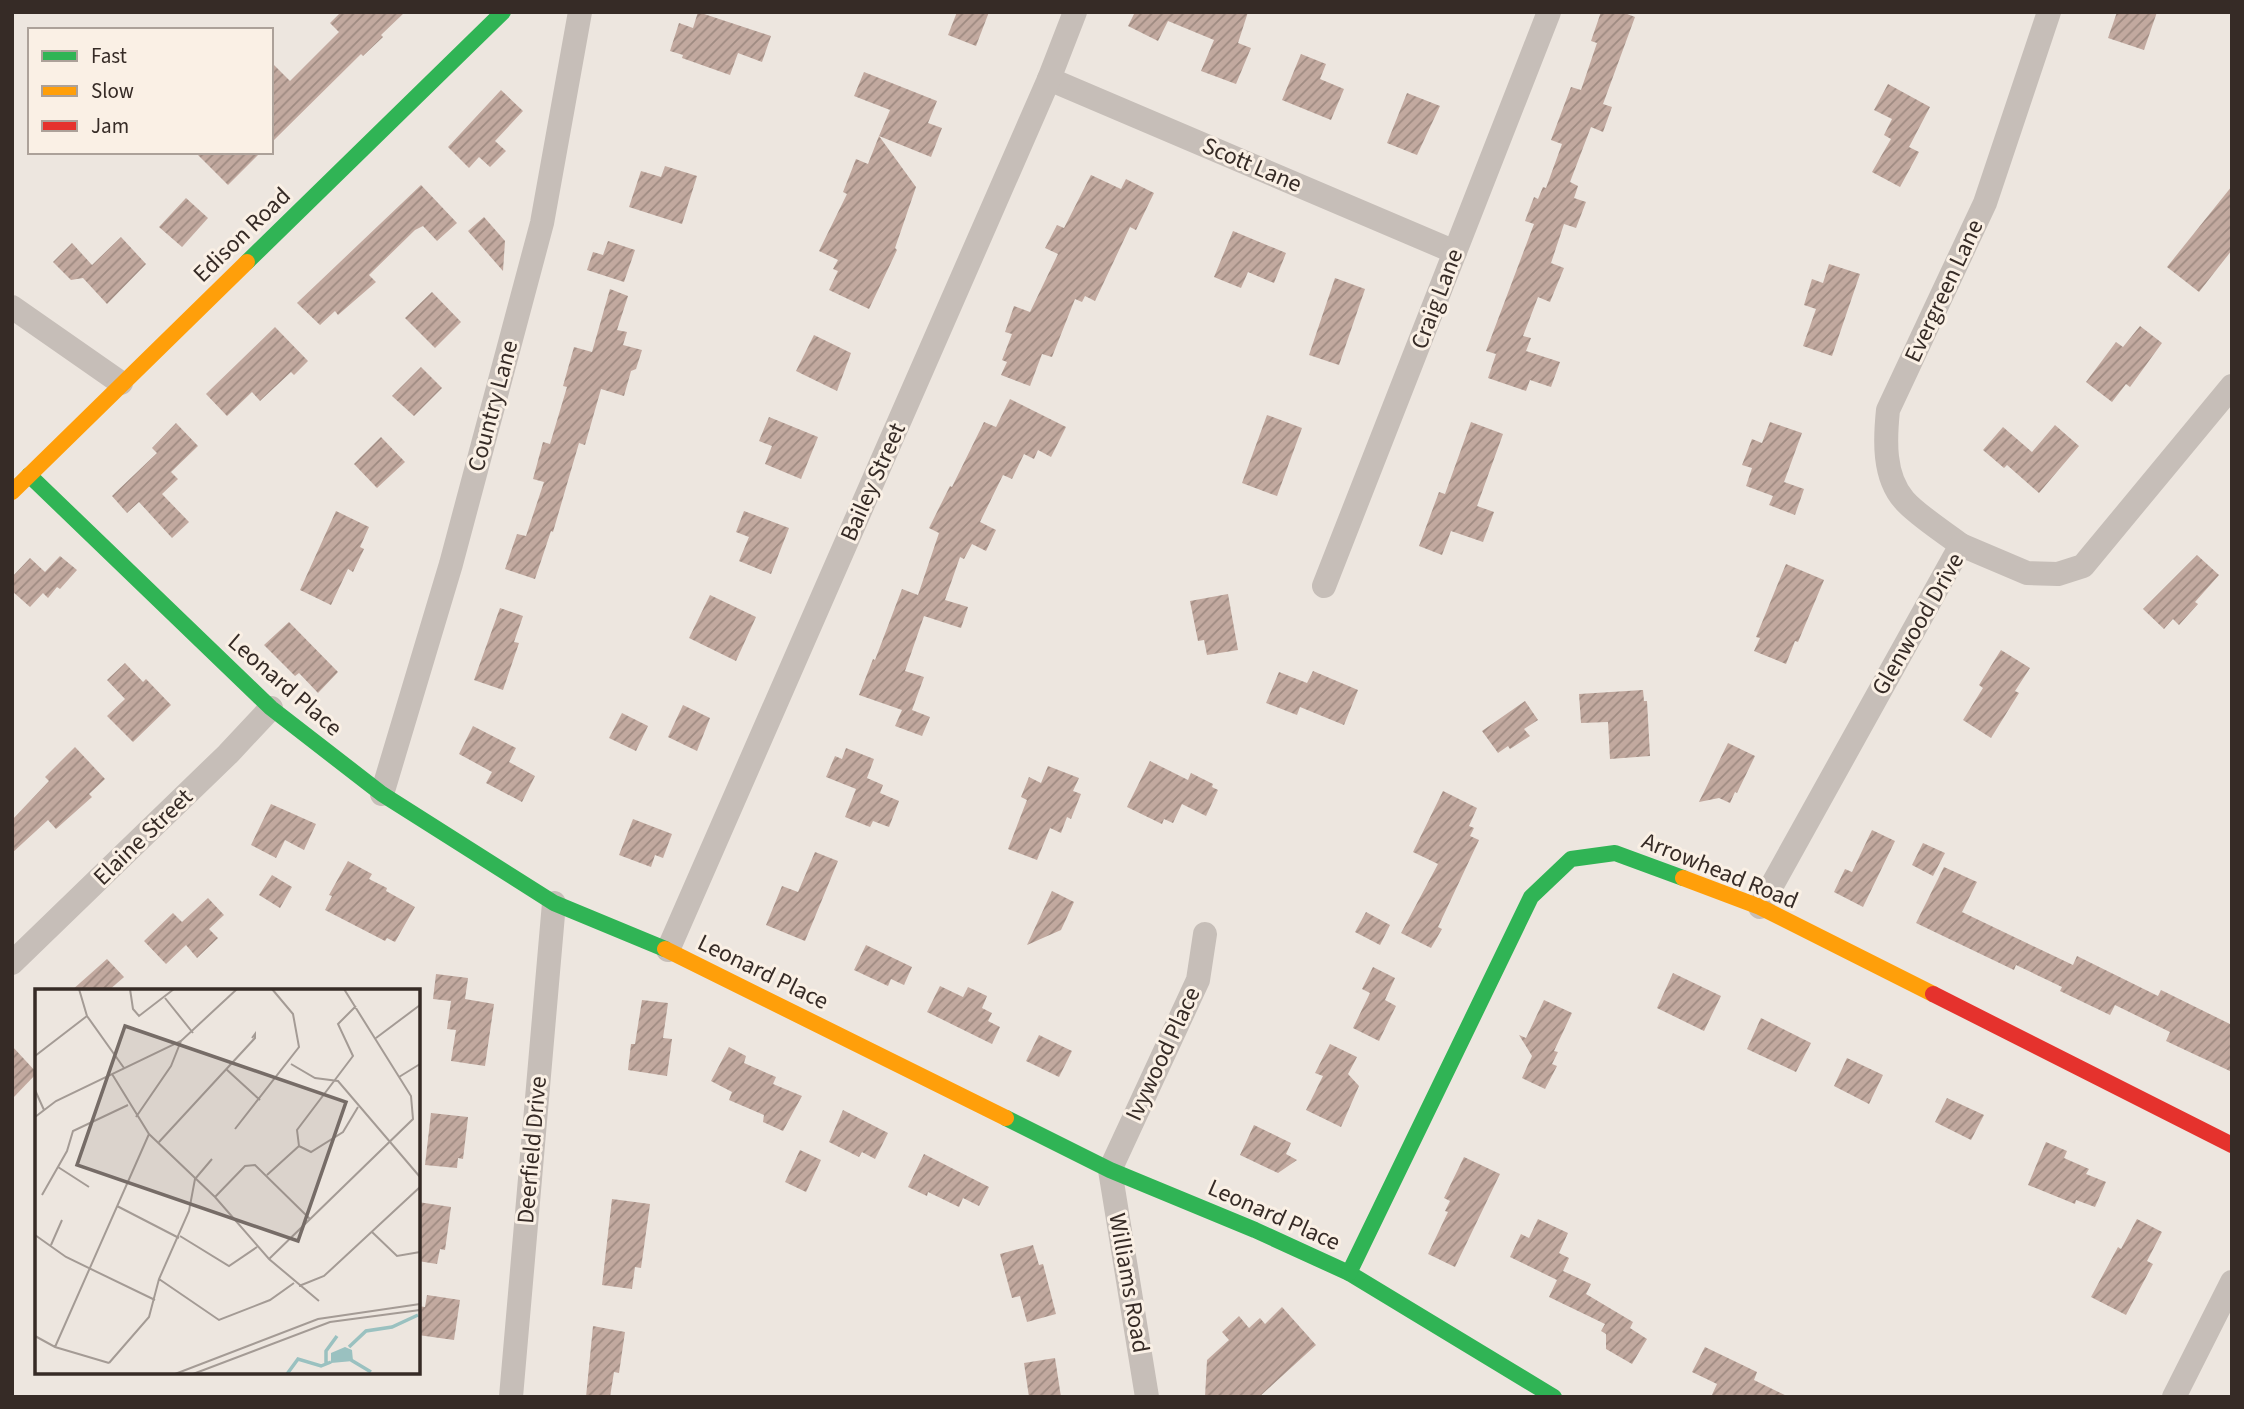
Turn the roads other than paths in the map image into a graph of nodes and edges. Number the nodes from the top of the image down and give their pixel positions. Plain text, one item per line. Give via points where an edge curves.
1 (503, 12) edge
2 (580, 12) edge
3 (1075, 12) edge
4 (1549, 12) edge
5 (2049, 12) edge
6 (1049, 79) junction
7 (1455, 252) junction
8 (12, 307) edge
9 (121, 383) junction
10 (2232, 386) edge
11 (29, 475) junction
12 (12, 492) edge
13 (1961, 545) junction
14 (1324, 586) dead end
15 (271, 708) junction
16 (382, 794) junction
17 (554, 903) junction
18 (1760, 908) junction
19 (1205, 934) dead end
20 (668, 950) junction
21 (12, 963) edge
22 (2232, 1145) edge
23 (1110, 1170) junction
24 (1349, 1273) junction
25 (2232, 1282) edge
26 (511, 1397) edge
27 (1147, 1397) edge
28 (1554, 1397) edge
29 (2175, 1397) edge

1 - 9 street, Edison Road
2 - 16 street, Country Lane via 542,223 451,564
3 - 6 street, Bailey Street
4 - 7 street, Craig Lane
5 - 13 street, Evergreen Lane via 1985,203 1888,410 1884,445 1903,500
6 - 7 street, Scott Lane
6 - 20 street, Bailey Street
7 - 14 street, Craig Lane
8 - 9 street
9 - 11 street, Edison Road
10 - 13 street, Glenwood Drive via 2084,566 2058,575 2026,573
11 - 12 street, Edison Road
11 - 15 street, Leonard Place
13 - 18 street, Glenwood Drive
15 - 16 street, Leonard Place
15 - 21 street, Elaine Street
16 - 17 street, Leonard Place
17 - 20 street, Leonard Place
17 - 26 street, Deerfield Drive
18 - 22 street, Arrowhead Road
18 - 24 street, Arrowhead Road via 1615,853 1571,859 1531,897
19 - 23 street, Ivywood Place via 1198,980
20 - 23 street, Leonard Place
23 - 24 street, Leonard Place
23 - 27 street, Williams Road
24 - 28 street, Leonard Place
25 - 29 street

